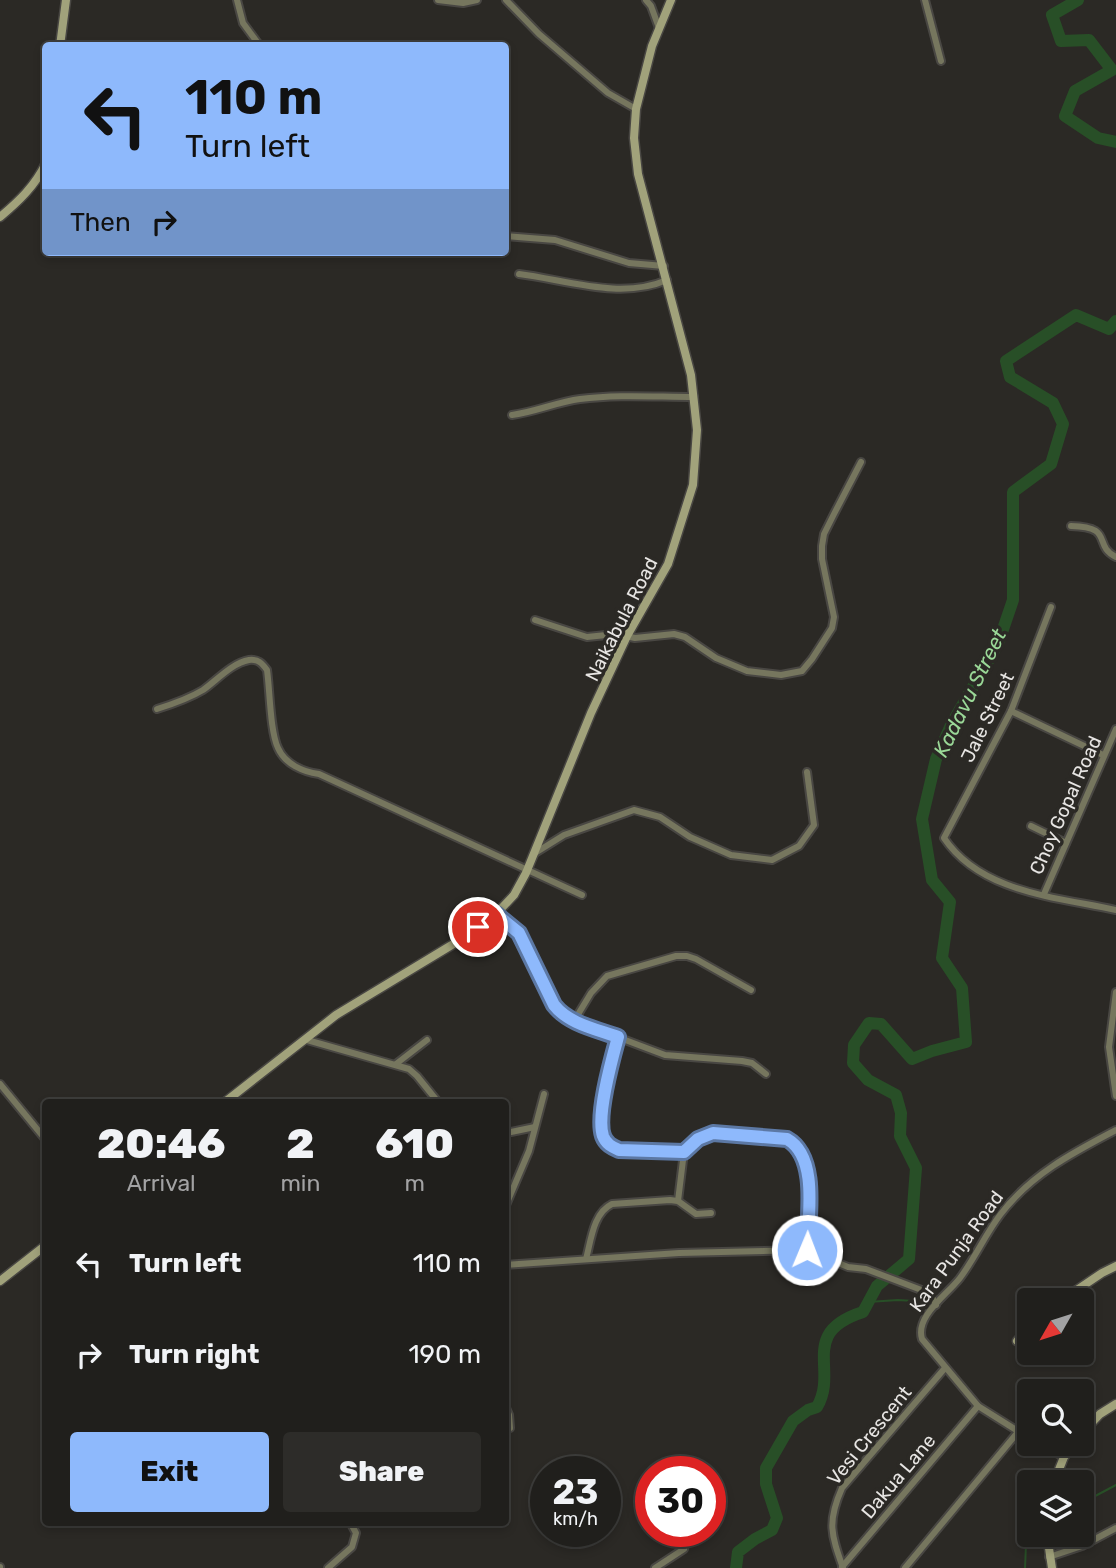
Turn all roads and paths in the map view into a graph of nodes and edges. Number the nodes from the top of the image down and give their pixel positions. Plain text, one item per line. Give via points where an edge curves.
1 (66, 0) edge
2 (237, 0) edge
3 (438, 0) edge
4 (477, 0) edge
5 (506, 0) edge
6 (646, 0) edge
7 (671, 0) edge
8 (925, 0) edge
9 (659, 27) junction
10 (61, 42) edge
11 (257, 42) edge
12 (941, 61) dead end
13 (636, 109) junction
14 (42, 172) edge
15 (0, 217) edge
16 (509, 236) edge
17 (664, 265) junction
18 (519, 274) dead end
19 (667, 279) junction
20 (694, 397) junction
21 (512, 415) dead end
22 (861, 462) dead end
23 (1071, 526) dead end
24 (1116, 557) edge
25 (1051, 607) dead end
26 (535, 620) dead end
27 (627, 636) junction
28 (157, 709) dead end
29 (1011, 711) junction
30 (1116, 729) edge
31 (1104, 755) junction
32 (807, 772) dead end
33 (1031, 826) dead end
34 (1066, 843) junction
35 (533, 853) junction
36 (527, 870) junction
37 (1044, 894) junction
38 (582, 895) dead end
39 (1116, 910) edge
40 (496, 914) junction
41 (751, 989) dead end
42 (1116, 992) edge
43 (574, 1021) junction
44 (618, 1037) junction
45 (307, 1040) junction
46 (427, 1040) dead end
47 (396, 1064) junction
48 (766, 1074) dead end
49 (0, 1084) edge
50 (544, 1094) dead end
51 (1116, 1096) edge
52 (229, 1099) edge
53 (436, 1099) edge
54 (535, 1128) junction
55 (1116, 1130) edge
56 (509, 1132) edge
57 (42, 1135) edge
58 (684, 1152) junction
59 (509, 1198) edge
60 (678, 1201) junction
61 (711, 1213) dead end
62 (42, 1248) edge
63 (807, 1250) junction
64 (586, 1259) junction
65 (509, 1265) edge
66 (1116, 1266) edge
67 (0, 1282) edge
68 (1080, 1288) edge
69 (936, 1305) junction
70 (945, 1368) junction
71 (1116, 1404) edge
72 (978, 1406) junction
73 (509, 1415) edge
74 (1094, 1420) edge
75 (510, 1428) dead end
76 (1017, 1431) edge
77 (1017, 1433) edge
78 (1064, 1457) edge
79 (1059, 1470) edge
80 (352, 1526) edge
81 (1116, 1528) edge
82 (1048, 1547) edge
83 (684, 1549) dead end
84 (1049, 1557) junction
85 (843, 1567) edge
86 (328, 1568) edge
87 (655, 1568) edge
88 (905, 1568) edge
89 (1052, 1568) edge

1 - 10 street
2 - 11 street via 243,23
3 - 4 street via 463,4
5 - 13 street via 608,93
6 - 9 street
7 - 9 street, Naikabula Road
8 - 12 street
9 - 13 street, Naikabula Road
13 - 17 street, Naikabula Road via 638,174
14 - 15 street
16 - 17 street via 555,240 629,263
17 - 19 street, Naikabula Road
18 - 19 street via 624,289 650,287
19 - 20 street, Naikabula Road
20 - 21 street via 583,399
20 - 27 street, Naikabula Road via 693,485 668,564
22 - 27 street via 824,534 822,559 834,617 832,628 802,671 773,675 747,671 716,658 685,636
23 - 24 street via 1089,526 1098,532
25 - 29 street, Jale Street
26 - 27 street via 587,637
27 - 35 street, Naikabula Road
28 - 36 street via 201,691 239,663 261,662 267,670 278,748 289,761
29 - 31 street
29 - 37 street, Jale Street via 944,838 980,873
30 - 31 street, Choy Gopal Road
31 - 34 street, Choy Gopal Road
32 - 35 street via 814,825 799,846 772,860 731,855 660,817 634,810 564,835
33 - 34 street
34 - 37 street, Choy Gopal Road
35 - 36 street, Naikabula Road
36 - 38 street
36 - 40 street, Naikabula Road via 514,895
37 - 39 street
40 - 43 street via 519,933 554,1005
40 - 45 street, Naikabula Road via 336,1015
41 - 43 street via 696,959 676,956 607,976
42 - 51 street via 1109,1047
43 - 44 street
44 - 48 street via 665,1055 752,1063
44 - 58 street via 606,1080 605,1140 619,1150
45 - 47 street
45 - 52 street, Naikabula Road
46 - 47 street
47 - 53 street via 417,1076
49 - 57 street
50 - 54 street
54 - 56 street
54 - 59 street
55 - 69 street, Kara Punja Road via 1056,1162 1017,1193 960,1278
58 - 60 street
58 - 63 street via 713,1133 794,1143 804,1157 808,1179
60 - 61 street via 696,1214
60 - 64 street via 606,1206
62 - 67 street
63 - 64 street
63 - 69 street via 931,1295
64 - 65 street
66 - 68 street
69 - 70 street, Kara Punja Road via 919,1330
70 - 72 street, Kara Punja Road
70 - 85 street, Vesi Crescent via 842,1488 832,1510 832,1534
71 - 74 street
72 - 76 street, Kara Punja Road
72 - 85 street, Dakua Lane
73 - 75 street
77 - 88 street
78 - 79 street
80 - 86 street via 356,1533 352,1547
81 - 84 street
82 - 84 street
83 - 87 street
84 - 89 street

